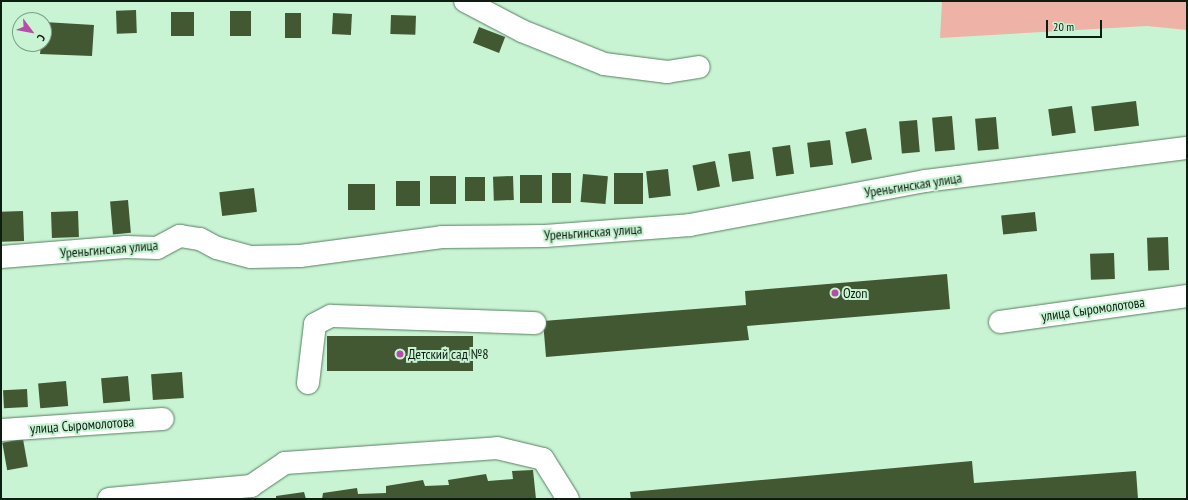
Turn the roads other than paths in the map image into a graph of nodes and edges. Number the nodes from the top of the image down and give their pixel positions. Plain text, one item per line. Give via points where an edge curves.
1 (465, 1) edge
2 (699, 67) dead end
3 (1187, 148) edge
4 (1, 257) edge
5 (1187, 296) edge
6 (1000, 322) dead end
7 (535, 323) dead end
8 (308, 383) dead end
9 (163, 419) dead end
10 (1, 430) edge
11 (108, 499) edge
12 (568, 499) edge

1 - 2 street via 522,31 604,64 667,72
3 - 4 street, Уреньгинская улица via 925,181 690,225 545,236 442,237 300,256 251,257 216,248 200,239 180,236 157,248 126,246
5 - 6 street, улица Сыромолотова
7 - 8 street via 331,316 315,324
9 - 10 street, улица Сыромолотова
11 - 12 street via 251,486 285,463 497,448 543,459

